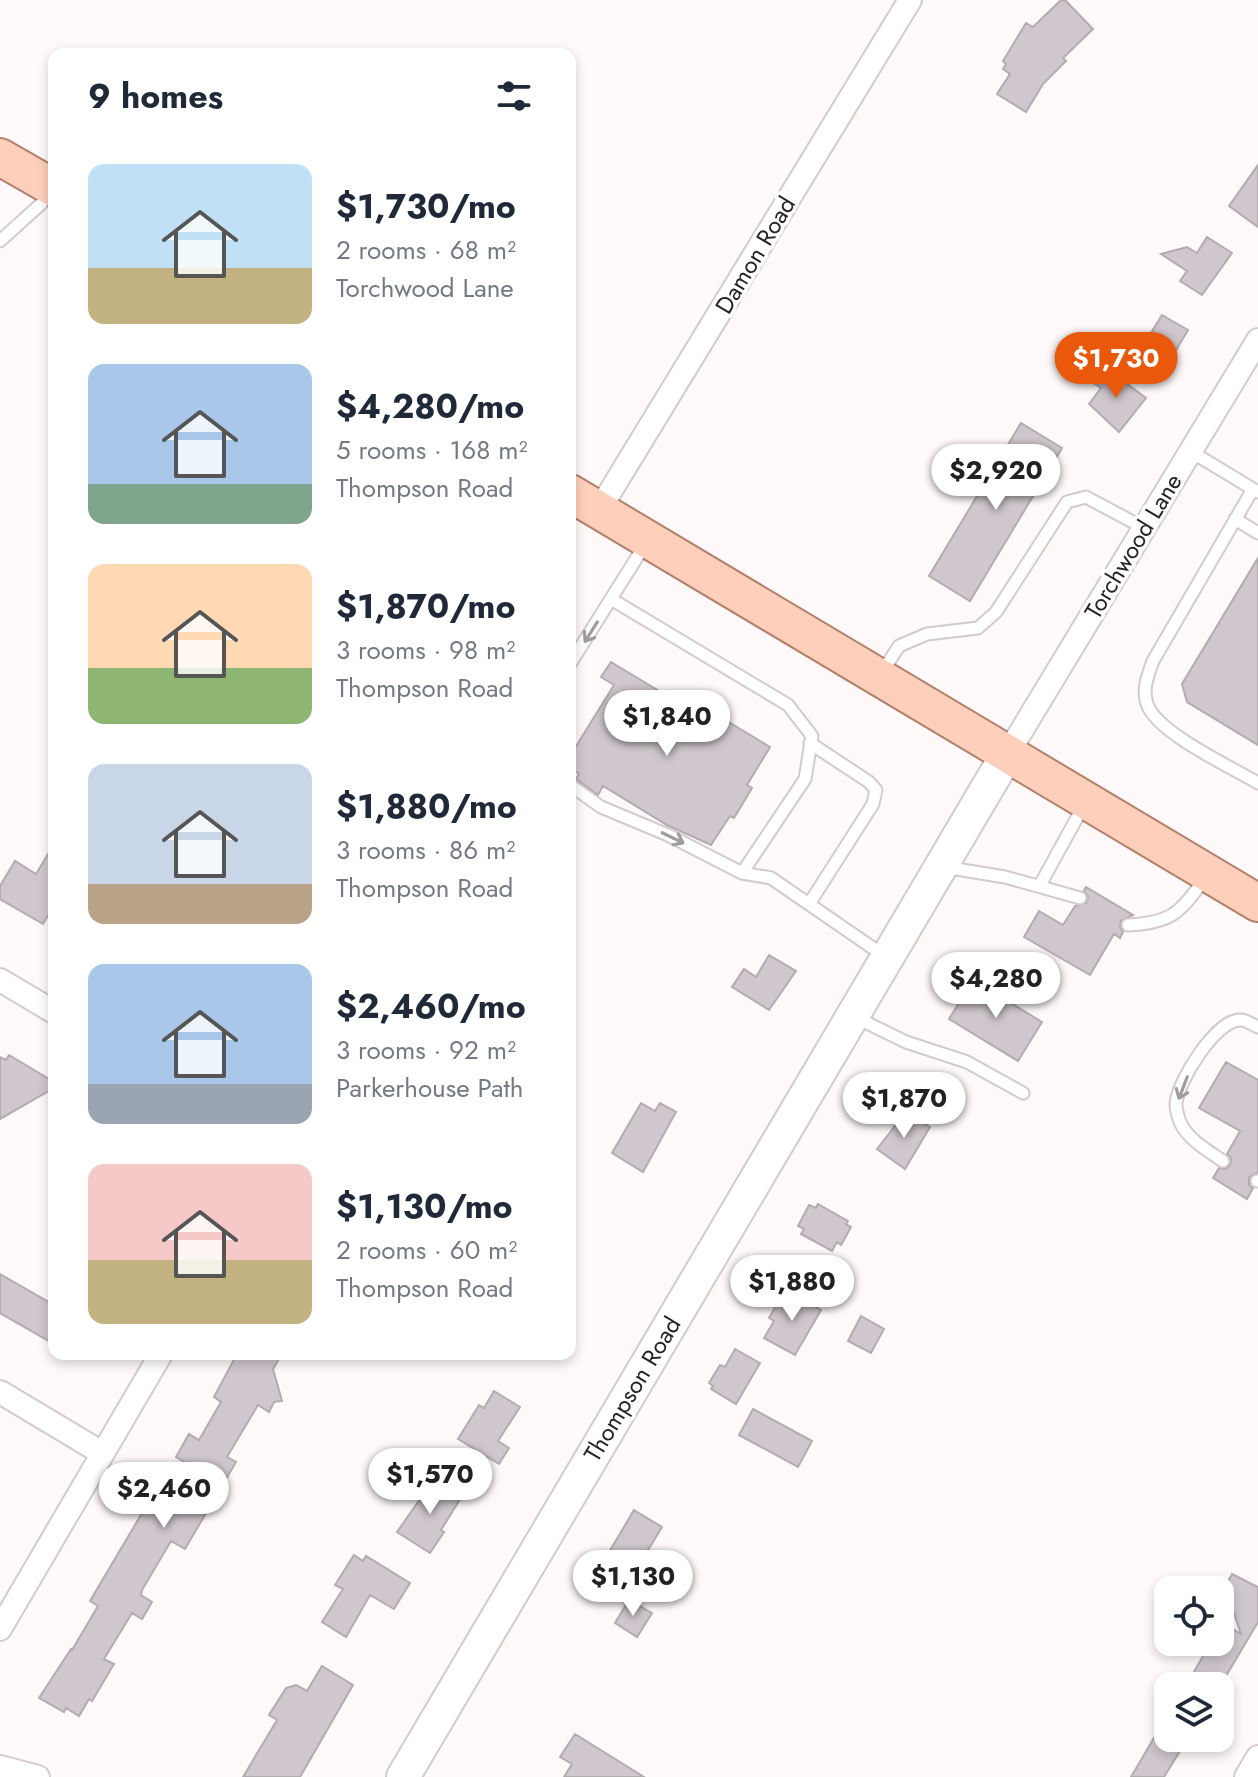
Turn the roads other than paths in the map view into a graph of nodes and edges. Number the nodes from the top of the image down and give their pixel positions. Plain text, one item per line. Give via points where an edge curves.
1 (910, 0) edge
2 (0, 157) edge
3 (48, 186) edge
4 (48, 196) edge
5 (0, 241) edge
6 (1258, 340) edge
7 (1190, 451) junction
8 (1255, 490) edge
9 (585, 501) edge
10 (1235, 519) junction
11 (1144, 528) junction
12 (1258, 533) edge
13 (649, 540) junction
14 (611, 599) junction
15 (576, 654) edge
16 (879, 677) junction
17 (810, 743) junction
18 (1008, 753) junction
19 (1258, 783) edge
20 (576, 789) edge
21 (1086, 800) junction
22 (939, 867) junction
23 (742, 873) junction
24 (1209, 873) junction
25 (1040, 885) junction
26 (1080, 898) dead end
27 (1258, 903) edge
28 (809, 904) junction
29 (1128, 925) dead end
30 (886, 957) junction
31 (0, 980) edge
32 (48, 1008) edge
33 (851, 1016) junction
34 (1258, 1027) edge
35 (1023, 1093) dead end
36 (1223, 1161) dead end
37 (157, 1360) edge
38 (0, 1392) edge
39 (102, 1453) junction
40 (0, 1629) edge
41 (1258, 1757) edge
42 (0, 1767) edge
43 (38, 1777) edge
44 (403, 1777) edge
45 (1246, 1777) edge

1 - 9 street, Damon Road
2 - 3 main road
4 - 5 lane
6 - 7 street, Torchwood Lane
7 - 8 lane
7 - 11 street, Torchwood Lane
8 - 10 lane
9 - 13 main road
10 - 12 lane
10 - 19 lane via 1153,661 1145,682 1146,703 1171,733
11 - 16 lane via 1086,497 1067,502 996,612 978,628 927,634 899,646
11 - 18 street, Torchwood Lane
13 - 14 lane
13 - 16 main road
14 -> 15 lane
14 - 17 lane via 788,705 812,736
16 - 18 main road
17 - 23 lane via 805,779
17 - 28 lane via 876,790 873,804
18 - 21 main road
18 - 22 street, Thompson Road
20 -> 23 lane via 601,807
21 - 24 main road
21 - 25 lane
22 - 25 lane
22 - 30 street, Thompson Road
23 - 28 lane via 771,878
24 - 27 main road
24 - 29 lane via 1171,918
25 - 26 lane
28 - 30 lane
30 - 33 street, Thompson Road
31 - 32 street
33 - 35 lane via 967,1062
33 - 44 street, Thompson Road
34 -> 36 lane via 1241,1019 1225,1024 1208,1041 1176,1105 1181,1124
37 - 39 street
38 - 39 street
39 - 40 street
41 - 45 street
42 - 43 street

